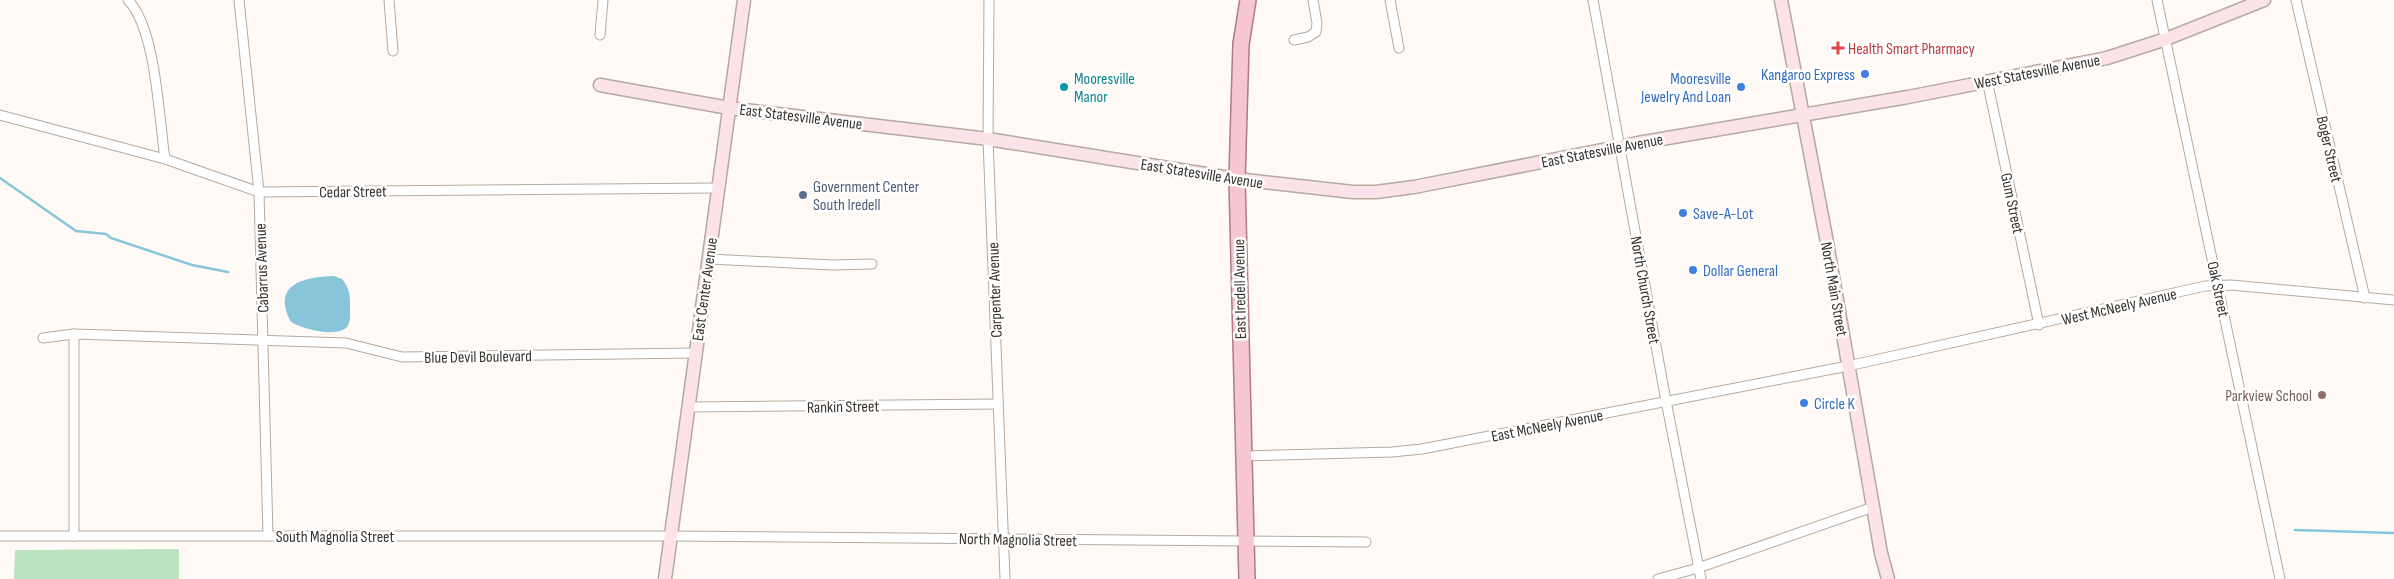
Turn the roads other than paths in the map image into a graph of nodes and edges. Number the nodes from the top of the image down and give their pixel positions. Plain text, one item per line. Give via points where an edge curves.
1 (128, 0) edge
2 (238, 0) edge
3 (389, 0) edge
4 (603, 0) edge
5 (744, 0) edge
6 (989, 0) edge
7 (1248, 0) edge
8 (1313, 0) edge
9 (1390, 0) edge
10 (1594, 0) edge
11 (1781, 0) edge
12 (2157, 0) edge
13 (2264, 0) edge
14 (2296, 0) edge
15 (600, 35) dead end
16 (2166, 39) junction
17 (1294, 40) dead end
18 (1399, 48) dead end
19 (393, 51) dead end
20 (1987, 80) junction
21 (600, 85) dead end
22 (729, 108) junction
23 (1802, 114) junction
24 (0, 115) edge
25 (988, 139) junction
26 (1620, 146) junction
27 (165, 159) junction
28 (1237, 180) junction
29 (718, 188) junction
30 (259, 192) junction
31 (708, 259) junction
32 (872, 264) dead end
33 (2218, 285) junction
34 (2365, 298) junction
35 (2394, 300) edge
36 (2039, 325) junction
37 (74, 334) junction
38 (43, 338) dead end
39 (263, 340) junction
40 (695, 353) junction
41 (1848, 366) junction
42 (1666, 402) junction
43 (998, 404) junction
44 (688, 407) junction
45 (1242, 456) junction
46 (1873, 507) junction
47 (0, 536) edge
48 (74, 536) junction
49 (268, 536) junction
50 (670, 536) junction
51 (1003, 538) junction
52 (1245, 542) junction
53 (1366, 542) dead end
54 (1698, 568) junction
55 (665, 579) edge
56 (1005, 579) edge
57 (1247, 579) edge
58 (1658, 579) edge
59 (1701, 579) edge
60 (1888, 579) edge
61 (2280, 579) edge

1 - 27 street via 144,25 150,48
2 - 30 street, Cabarrus Avenue
3 - 19 street
4 - 15 street
5 - 22 street, East Center Avenue
6 - 25 street, Carpenter Avenue
7 - 28 main road, East Iredell Avenue via 1240,62
8 - 17 street via 1318,23 1316,32
9 - 18 street
10 - 26 street, North Church Street
11 - 23 street, North Main Street
12 - 16 street, Oak Street
13 - 16 street, West Statesville Avenue
14 - 34 street, Boger Street
16 - 20 street, West Statesville Avenue via 2107,58
16 - 33 street, Oak Street
20 - 23 street, West Statesville Avenue
20 - 36 street, Gum Street
21 - 22 street, East Statesville Avenue
22 - 25 street, East Statesville Avenue
22 - 29 street, East Center Avenue
23 - 26 street, East Statesville Avenue
23 - 41 street, North Main Street
24 - 27 street, Cedar Street
25 - 28 street, East Statesville Avenue
25 - 43 street, Carpenter Avenue
26 - 28 street, East Statesville Avenue via 1376,192
26 - 42 street, North Church Street
27 - 30 street, Cedar Street
28 - 45 main road, East Iredell Avenue
29 - 30 street, Cedar Street
29 - 31 street, East Center Avenue
30 - 39 street, Cabarrus Avenue
31 - 32 street
31 - 40 street, East Center Avenue
33 - 34 street, West McNeely Avenue
33 - 36 street, West McNeely Avenue
33 - 61 street, Oak Street
34 - 35 street, West McNeely Avenue
36 - 41 street, West McNeely Avenue
37 - 38 street, Blue Devil Boulevard
37 - 39 street, Blue Devil Boulevard
37 - 48 street
39 - 40 street, Blue Devil Boulevard via 346,343 402,357
39 - 49 street, Cabarrus Avenue
40 - 44 street, East Center Avenue
41 - 42 street, East McNeely Avenue
41 - 46 street, North Main Street
42 - 45 street, East McNeely Avenue via 1422,450
42 - 54 street, North Church Street
43 - 44 street, Rankin Street
43 - 51 street, Carpenter Avenue
44 - 50 street, East Center Avenue
45 - 52 main road, East Iredell Avenue
46 - 54 street
46 - 60 street, North Main Street
47 - 48 street, South Magnolia Street
48 - 49 street, South Magnolia Street
49 - 50 street, South Magnolia Street
50 - 51 street, North Magnolia Street
50 - 55 street, East Center Avenue
51 - 52 street, North Magnolia Street
51 - 56 street, Carpenter Avenue
52 - 53 street, North Magnolia Street
52 - 57 main road, East Iredell Avenue
54 - 58 street
54 - 59 street, North Church Street

